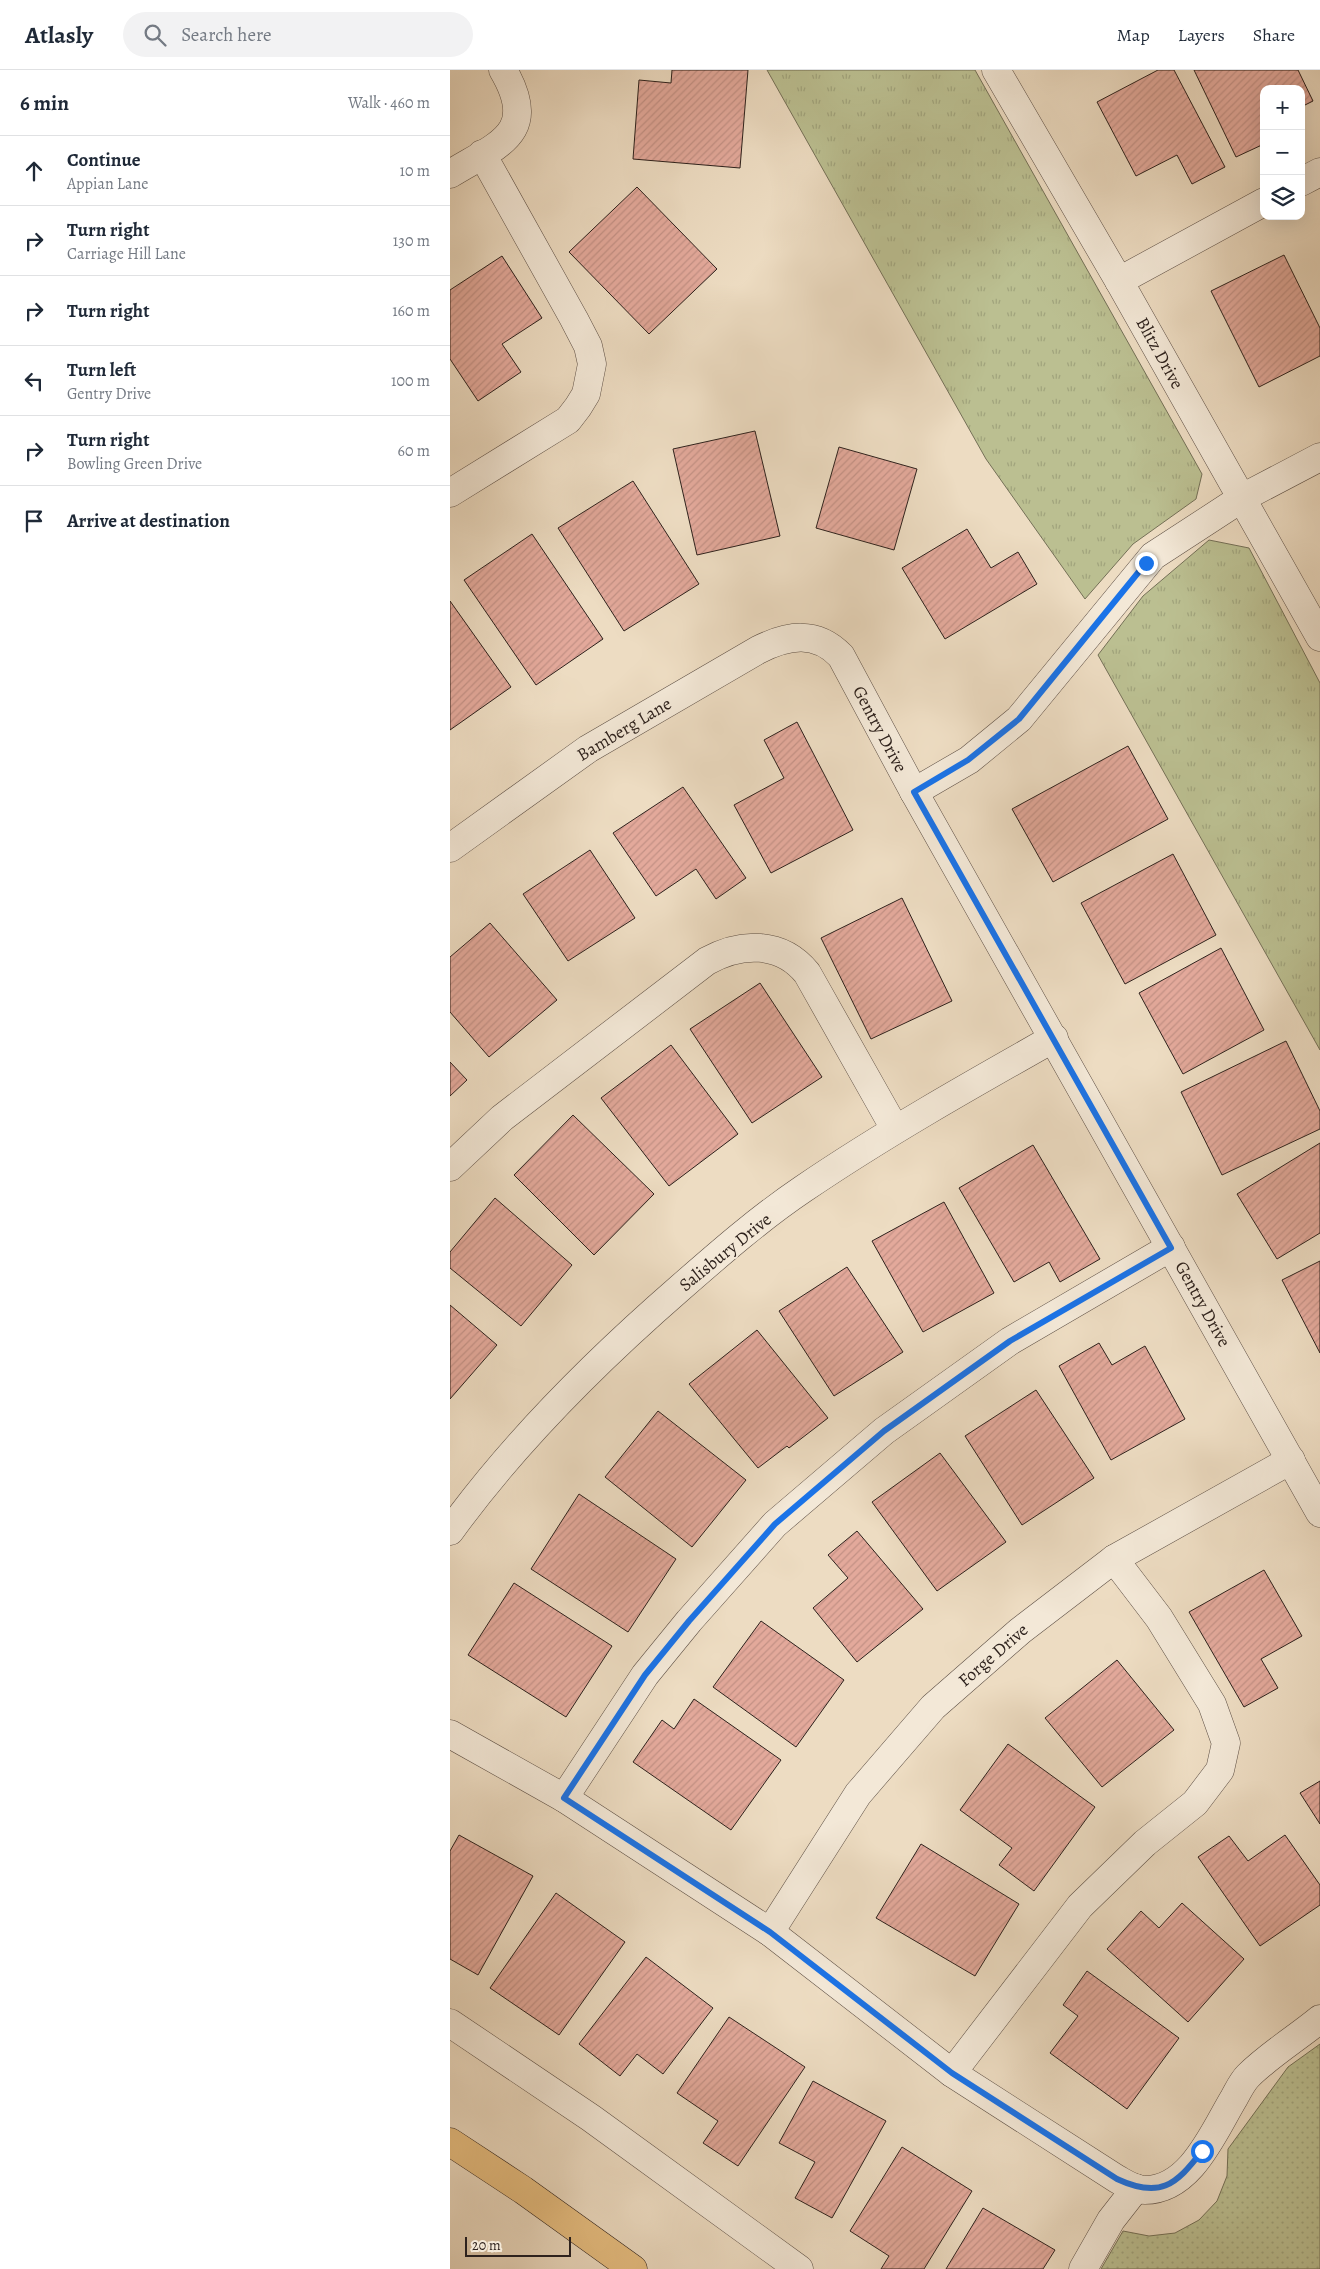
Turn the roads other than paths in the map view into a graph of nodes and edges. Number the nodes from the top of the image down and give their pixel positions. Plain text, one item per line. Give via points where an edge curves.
1 (503, 70) edge
2 (996, 70) edge
3 (482, 154) junction
4 (1320, 172) edge
5 (450, 174) edge
6 (1305, 180) edge
7 (1260, 204) edge
8 (1119, 281) junction
9 (1320, 457) edge
10 (450, 493) edge
11 (1242, 498) junction
12 (1320, 637) edge
13 (811, 638) joint
14 (914, 792) junction
15 (450, 848) edge
16 (1054, 1038) junction
17 (894, 1129) junction
18 (450, 1167) edge
19 (1171, 1248) junction
20 (1291, 1460) junction
21 (1320, 1513) edge
22 (450, 1531) edge
23 (1114, 1559) junction
24 (450, 1734) edge
25 (564, 1798) junction
26 (770, 1932) junction
27 (1320, 2019) edge
28 (450, 2023) edge
29 (952, 2073) junction
30 (450, 2142) edge
31 (1147, 2188) junction
32 (633, 2269) edge
33 (799, 2269) edge
34 (1083, 2269) edge

1 - 3 street via 518,103 518,118 514,129
2 - 8 street, Blitz Drive
3 - 5 street
3 - 10 street via 574,318 588,346 592,371 586,394 568,420
4 - 6 street
7 - 8 street
8 - 11 street, Blitz Drive
9 - 11 street
11 - 12 street, Blitz Drive
11 - 14 street via 1153,556 1019,719 968,760
13 - 14 street, Gentry Drive via 831,645 841,656
13 - 15 street, Bamberg Lane via 798,637 771,644 596,744
14 - 16 street, Gentry Drive
16 - 17 street, Salisbury Drive
16 - 19 street, Gentry Drive
17 - 18 street via 807,973 788,955 756,946 722,952 707,961 502,1118
17 - 22 street, Salisbury Drive via 751,1228 619,1341 495,1472
19 - 20 street, Gentry Drive
19 - 25 street via 1010,1341 884,1431 775,1524 645,1675
20 - 21 street, Gentry Drive
20 - 23 street, Forge Drive
23 - 26 street, Forge Drive via 1020,1630 933,1707 858,1794
23 - 29 street via 1159,1618 1212,1704 1226,1743 1220,1770 1195,1802 1145,1843 1080,1906
24 - 25 street
25 - 26 street
26 - 29 street
27 - 31 street via 1247,2076 1185,2173 1172,2183
28 - 33 street via 591,2118
29 - 31 street via 1117,2179
30 - 32 main road
31 - 34 street via 1111,2220

